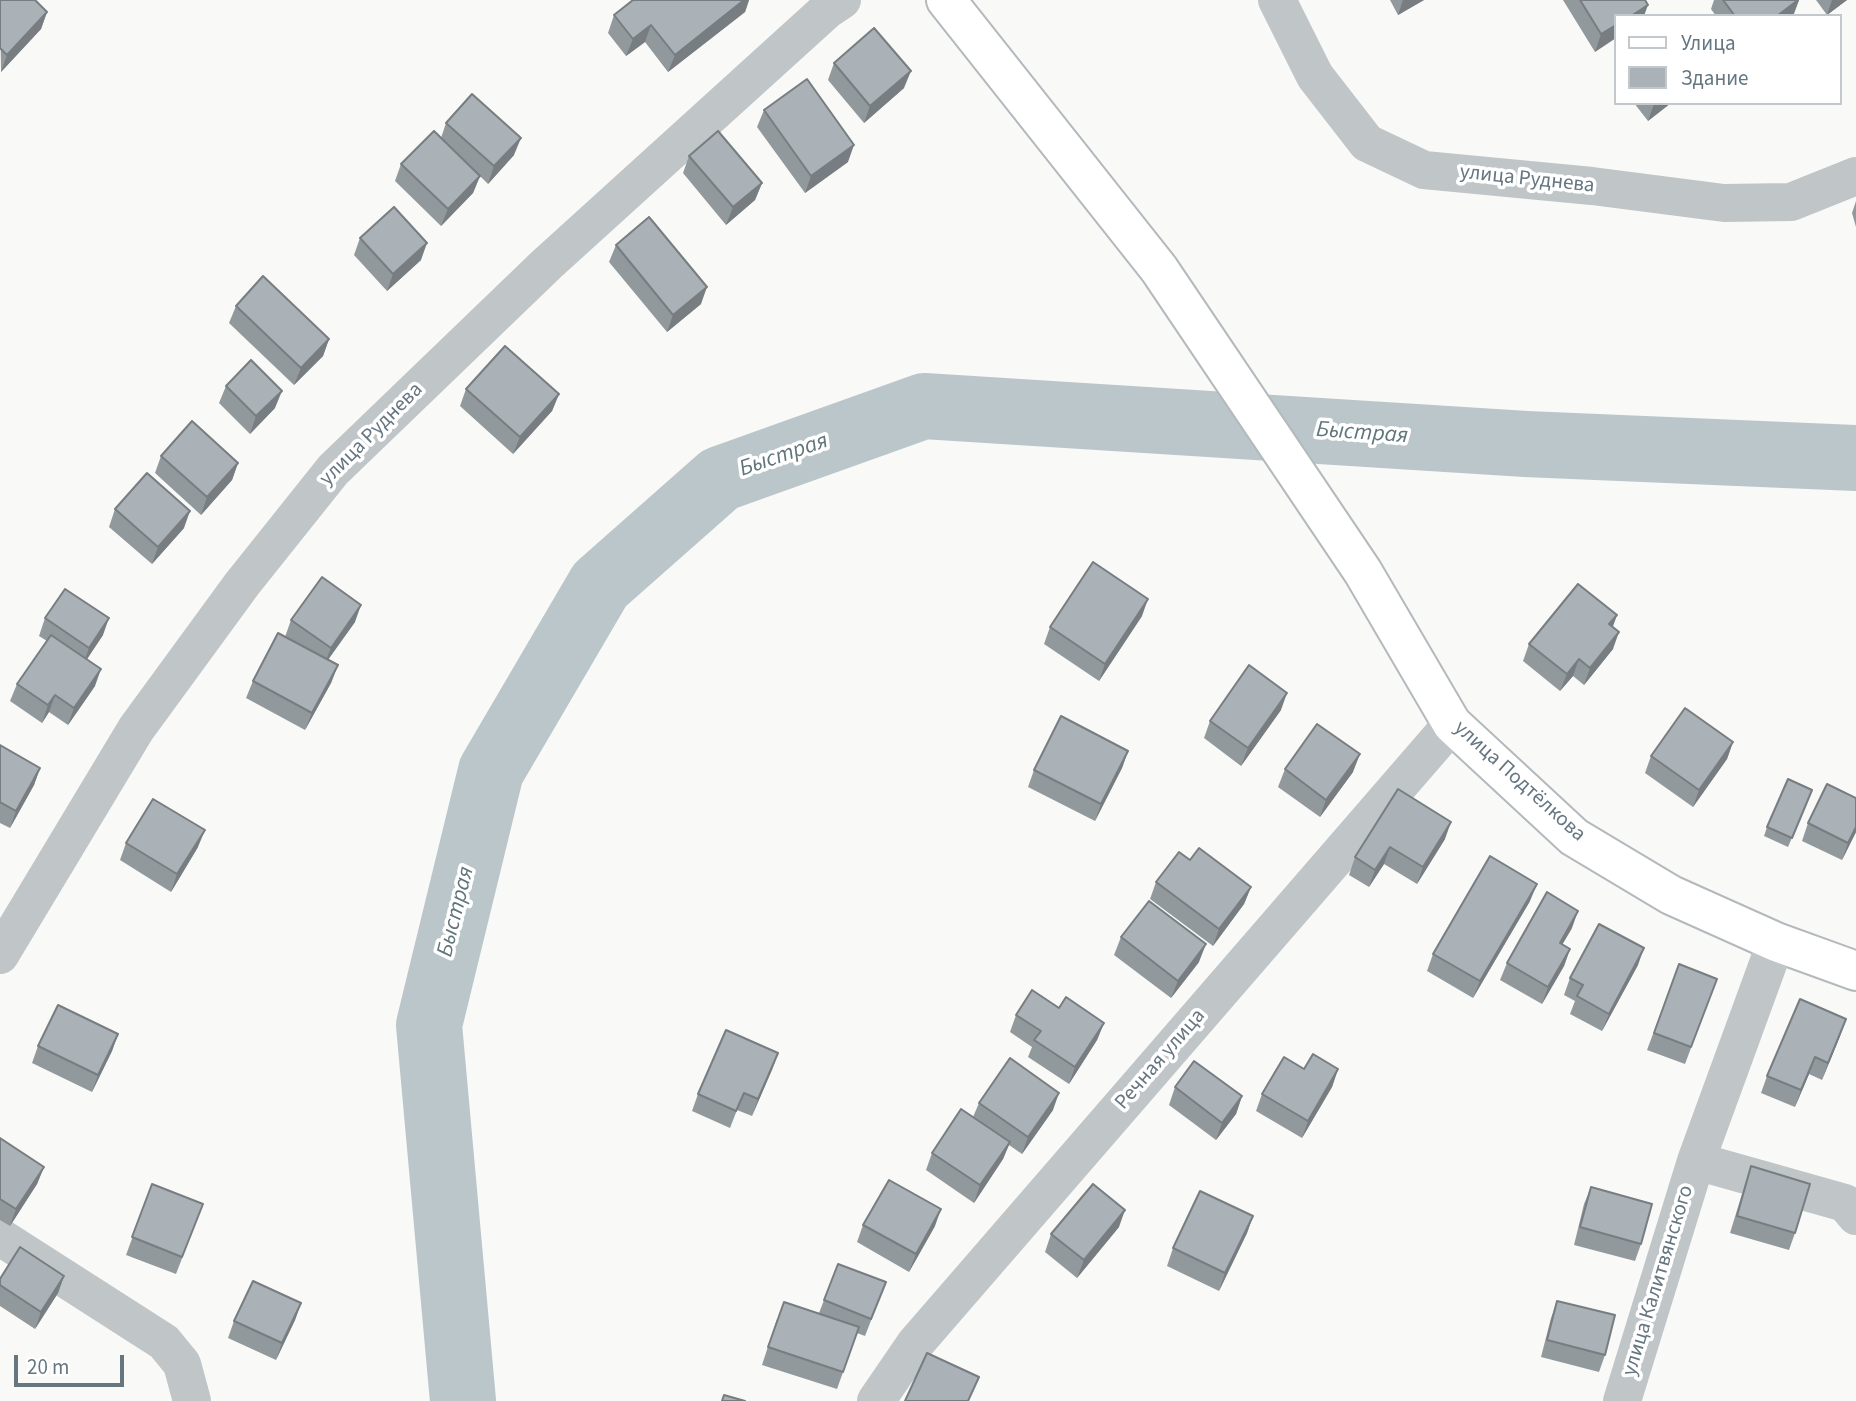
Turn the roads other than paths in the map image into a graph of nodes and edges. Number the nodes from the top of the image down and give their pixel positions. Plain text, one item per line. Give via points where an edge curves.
1 (842, 0) edge
2 (946, 0) edge
3 (1277, 0) edge
4 (1856, 176) edge
5 (1452, 724) junction
6 (1776, 942) junction
7 (0, 955) edge
8 (1856, 971) edge
9 (1696, 1161) junction
10 (1856, 1216) edge
11 (0, 1237) edge
12 (192, 1401) edge
13 (876, 1401) edge
14 (1622, 1401) edge

1 - 7 street, улица Руднева via 547,264 333,470 136,729
2 - 5 main road, улица Подтёлкова via 1159,268 1363,572
3 - 4 street, улица Руднева via 1315,76 1367,143 1424,170 1724,203 1791,202
5 - 6 main road, улица Подтёлкова via 1574,837 1671,895
5 - 13 street, Речная улица via 915,1344
6 - 8 main road, улица Подтёлкова
6 - 9 street, улица Калитвянского
9 - 10 street, улица Калитвянского via 1845,1203
9 - 14 street, улица Калитвянского
11 - 12 street via 164,1342 182,1364

